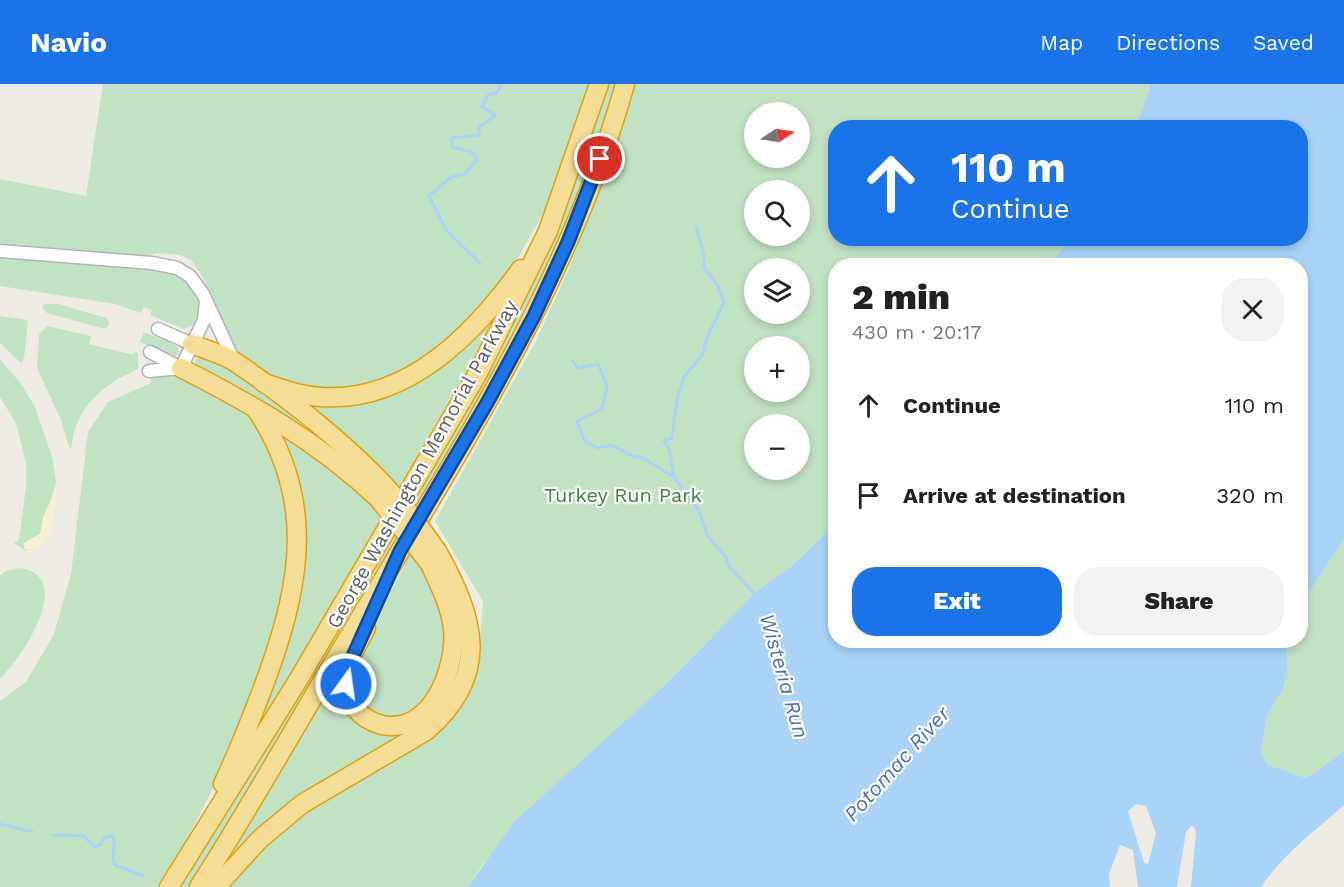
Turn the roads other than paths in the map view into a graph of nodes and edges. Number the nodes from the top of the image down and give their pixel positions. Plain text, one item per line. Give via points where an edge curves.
1 (599, 84) edge
2 (625, 84) edge
3 (548, 231) junction
4 (0, 251) edge
5 (206, 300) junction
6 (158, 329) dead end
7 (192, 344) junction
8 (150, 352) dead end
9 (235, 363) junction
10 (181, 368) junction
11 (149, 371) dead end
12 (264, 383) junction
13 (256, 409) junction
14 (382, 492) junction
15 (400, 551) junction
16 (433, 557) junction
17 (186, 861) junction
18 (168, 887) edge
19 (199, 887) edge
20 (216, 887) edge

1 - 3 highway, George Washington Memorial Parkway
2 - 15 highway, George Washington Memorial Parkway via 581,212 534,316
3 - 12 highway via 484,317 454,346 419,370 376,390 348,396 305,396
3 - 17 highway, George Washington Memorial Parkway via 500,331 435,448
4 - 5 street via 170,265 190,276
5 - 7 street via 204,320
5 - 9 street
6 - 7 street
7 - 9 highway
7 - 10 street
8 - 10 street
9 - 12 highway
10 - 11 street
10 - 13 highway
12 - 14 highway via 320,425
13 - 14 highway via 315,444
13 - 17 highway via 274,438 292,489 298,538 295,582 281,637 253,716
14 - 16 highway, bridge
15 - 16 highway via 346,674 351,702 374,723 396,726 415,719 435,698 448,670 453,627
15 - 19 highway, George Washington Memorial Parkway
16 - 20 highway via 460,595 470,629 469,663 458,695 438,720 411,742 326,789 280,821
17 - 18 highway, George Washington Memorial Parkway

